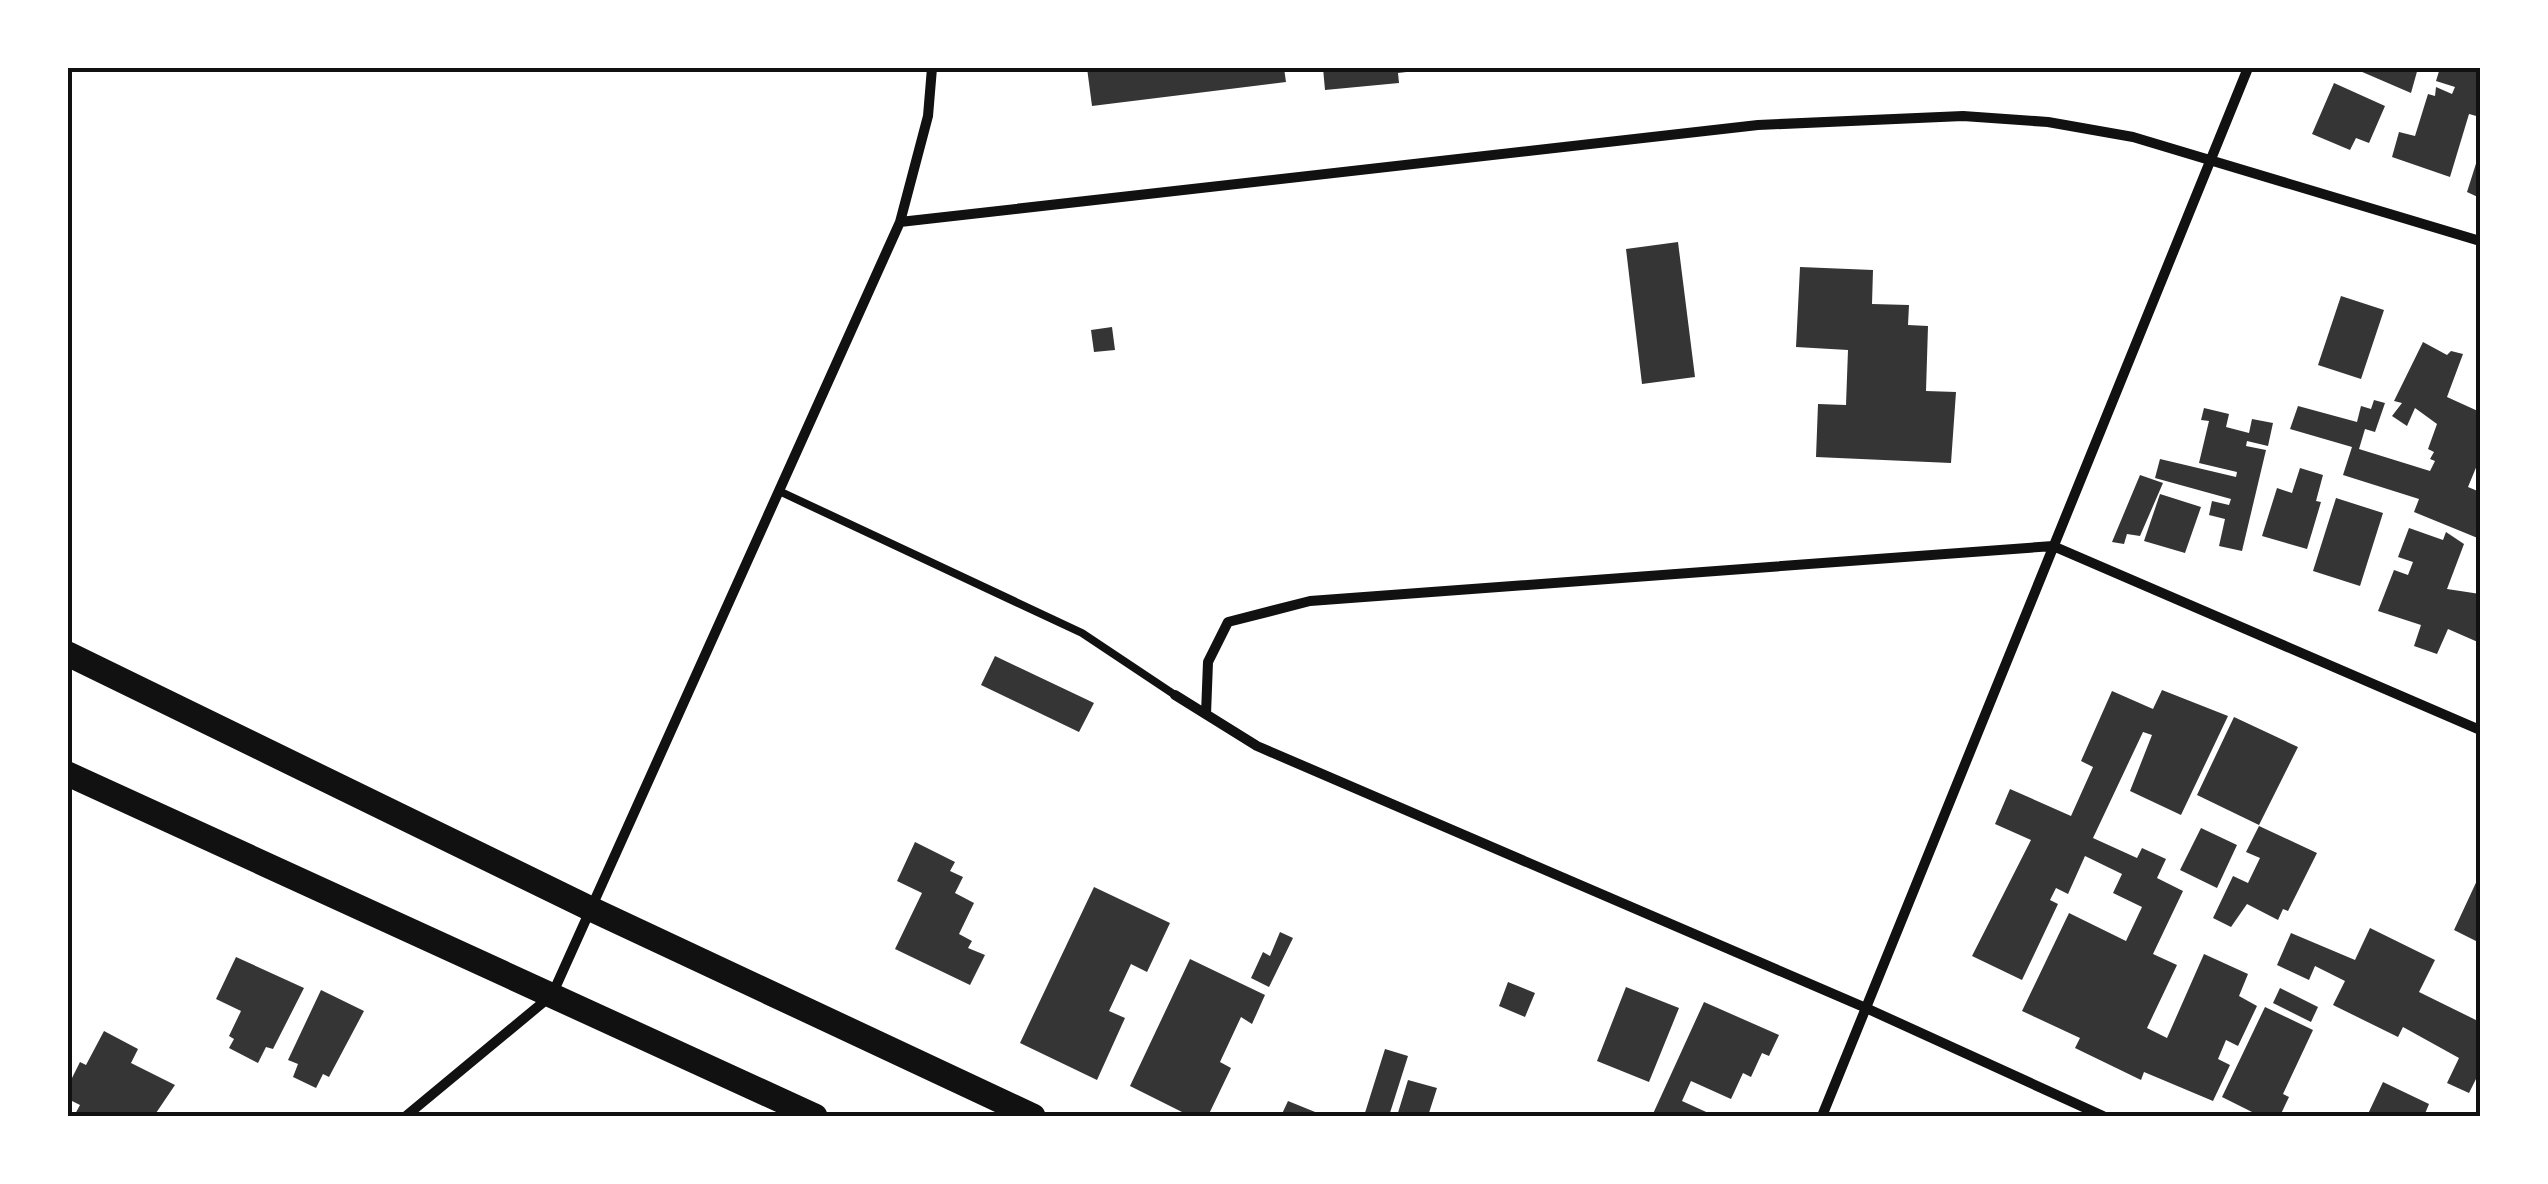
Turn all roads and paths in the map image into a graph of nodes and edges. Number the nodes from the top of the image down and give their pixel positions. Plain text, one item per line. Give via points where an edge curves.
1 (932, 68) edge
2 (2248, 68) edge
3 (2210, 158) junction
4 (900, 222) junction
5 (2480, 240) edge
6 (779, 491) junction
7 (2053, 546) junction
8 (68, 654) edge
9 (1175, 696) joint
10 (1206, 714) junction
11 (2480, 730) edge
12 (68, 774) edge
13 (591, 909) junction
14 (552, 995) junction
15 (1866, 1008) junction
16 (406, 1116) edge
17 (814, 1116) edge
18 (1033, 1116) edge
19 (1822, 1116) edge
20 (2103, 1116) edge

1 - 4 street via 928,116
2 - 3 street
3 - 4 street via 2134,137 1980,117 1758,125
3 - 5 street
3 - 7 street
4 - 6 street
6 - 9 lane via 1082,633
6 - 13 street
7 - 10 street via 1310,601 1228,622 1208,662
7 - 11 street
7 - 15 street
8 - 13 main road
9 - 10 street
10 - 15 street via 1258,746
12 - 14 main road
13 - 14 street
13 - 18 main road
14 - 16 street
14 - 17 main road
15 - 19 street
15 - 20 street

